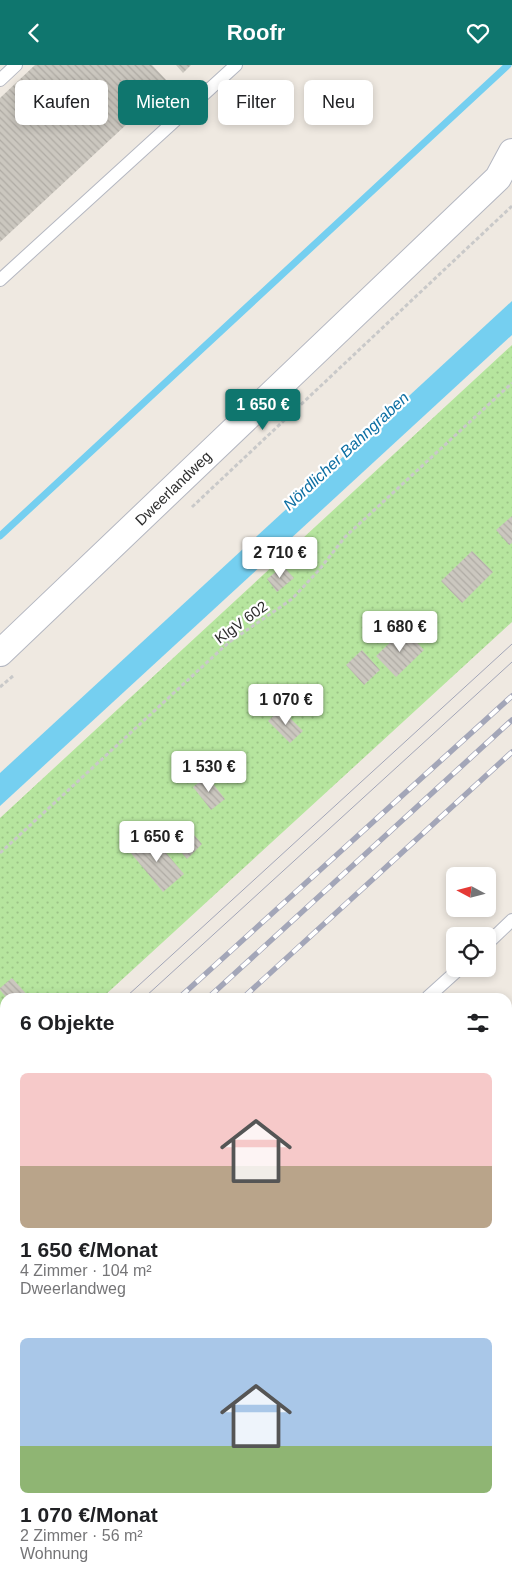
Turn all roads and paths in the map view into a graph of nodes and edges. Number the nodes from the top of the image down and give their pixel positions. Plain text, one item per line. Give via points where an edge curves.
1 (16, 65) edge
2 (236, 65) edge
3 (1, 77) edge
4 (512, 152) edge
5 (505, 175) edge
6 (512, 207) edge
7 (0, 280) edge
8 (512, 383) edge
9 (192, 507) dead end
10 (9, 662) edge
11 (0, 687) edge
12 (0, 853) edge
13 (512, 920) edge
14 (496, 935) edge
15 (450, 977) edge
16 (432, 993) edge

1 - 3 lane
2 - 7 lane
4 - 5 street, Dweerlandweg
5 - 10 street, Dweerlandweg
6 - 9 path
8 - 12 path, KlgV 602 via 345,537 292,599 228,643
10 - 11 path
13 - 14 lane
15 - 16 lane

